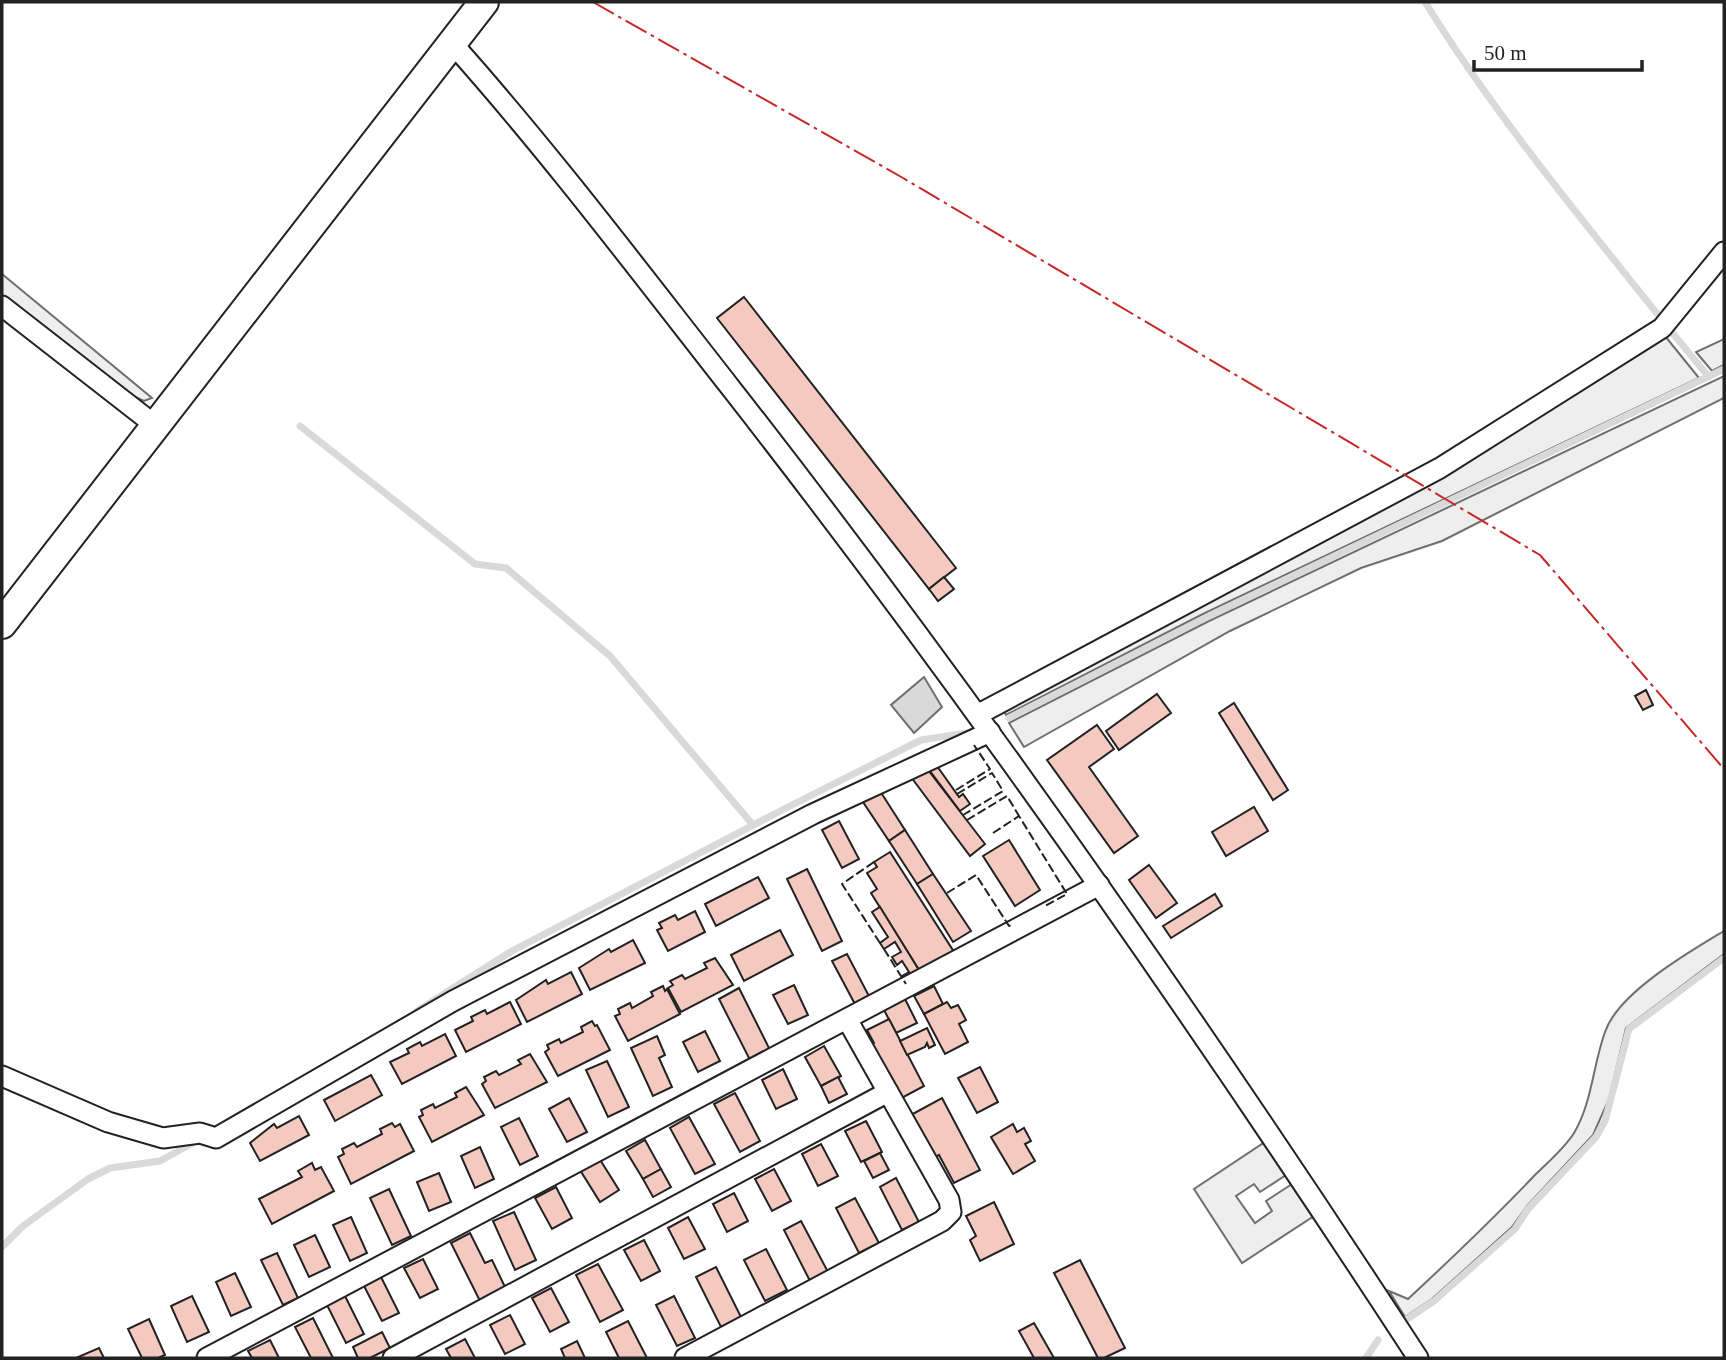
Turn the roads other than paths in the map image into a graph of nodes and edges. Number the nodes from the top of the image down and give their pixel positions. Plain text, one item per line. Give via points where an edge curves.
1 (484, 2) edge
2 (452, 43) junction
3 (1724, 252) edge
4 (2, 306) edge
5 (156, 426) junction
6 (2, 624) edge
7 (979, 714) junction
8 (990, 732) junction
9 (1099, 885) junction
10 (848, 1021) junction
11 (2, 1076) edge
12 (888, 1092) junction
13 (207, 1358) edge
14 (393, 1358) edge
15 (685, 1358) edge
16 (1418, 1358) edge

1 - 2 main road
2 - 5 main road
2 - 7 street via 513,112 687,331
3 - 7 street via 1662,328 1440,468
4 - 5 street
5 - 6 main road
7 - 8 street
8 - 9 street
8 - 11 street via 813,814 453,1001 216,1138 200,1133 163,1138 108,1122
9 - 10 street
9 - 16 street
10 - 12 street
10 - 13 street
12 - 14 street
12 - 15 street via 949,1200 951,1212 942,1221

